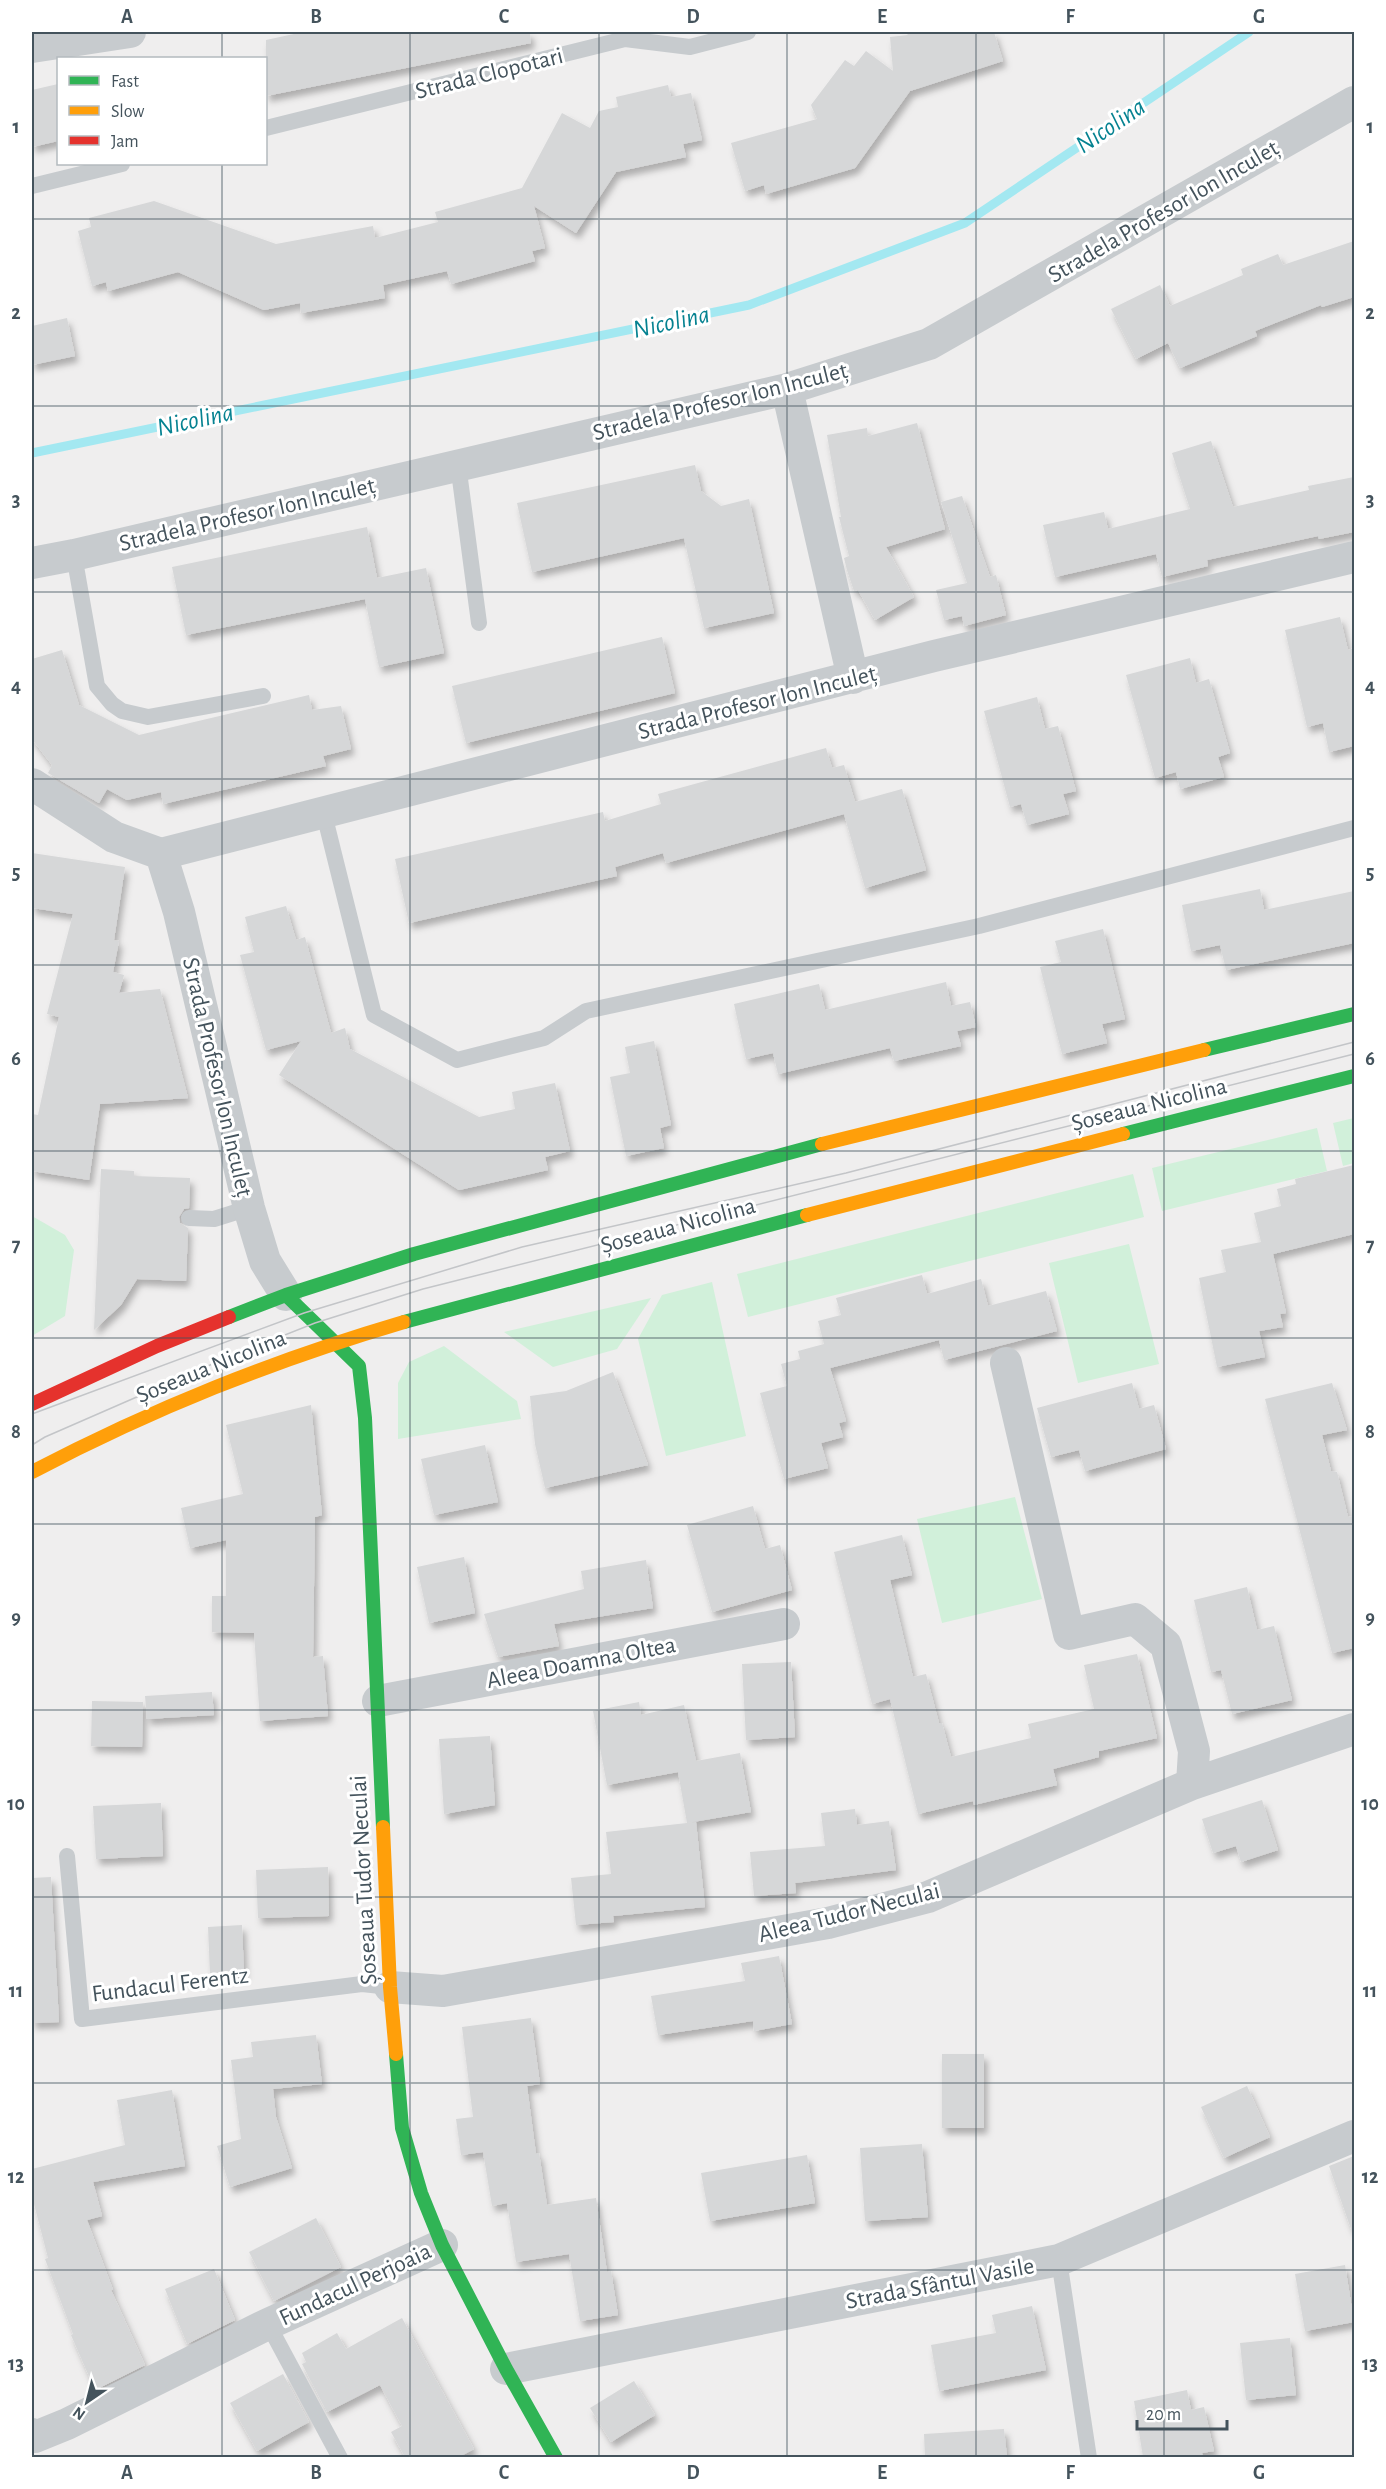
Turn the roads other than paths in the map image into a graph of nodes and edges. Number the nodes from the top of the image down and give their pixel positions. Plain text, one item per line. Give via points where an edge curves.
1 (130, 32) edge
2 (748, 32) edge
3 (624, 35) edge
4 (32, 47) edge
5 (1354, 102) edge
6 (267, 128) edge
7 (118, 165) edge
8 (32, 186) edge
9 (787, 389) junction
10 (458, 464) junction
11 (74, 555) junction
12 (1354, 557) edge
13 (32, 563) edge
14 (479, 623) dead end
15 (853, 678) junction
16 (263, 696) dead end
17 (32, 784) edge
18 (324, 814) junction
19 (1354, 828) edge
20 (161, 854) junction
21 (1354, 1014) edge
22 (1354, 1076) edge
23 (249, 1208) junction
24 (189, 1218) dead end
25 (286, 1295) junction
26 (334, 1343) junction
27 (1006, 1363) dead end
28 (32, 1404) edge
29 (32, 1472) edge
30 (784, 1624) dead end
31 (378, 1701) junction
32 (1354, 1729) edge
33 (1192, 1784) junction
34 (67, 1856) dead end
35 (390, 1987) junction
36 (1354, 2136) edge
37 (442, 2245) junction
38 (1059, 2260) junction
39 (268, 2324) junction
40 (506, 2369) junction
41 (32, 2434) edge
42 (340, 2457) edge
43 (556, 2457) edge
44 (1089, 2457) edge

1 - 4 street
2 - 3 lane, Strada Clopotari via 690,47
3 - 6 lane, Strada Clopotari
5 - 9 street, Stradela Profesor Ion Inculeț via 929,344
7 - 8 lane
9 - 10 street, Stradela Profesor Ion Inculeț
9 - 15 street
10 - 11 street, Stradela Profesor Ion Inculeț
10 - 14 lane
11 - 13 street, Stradela Profesor Ion Inculeț
11 - 16 lane via 97,686 112,704 122,711 148,717
12 - 15 street, Strada Profesor Ion Inculeț
15 - 18 street, Strada Profesor Ion Inculeț
17 - 20 street via 114,837
18 - 19 lane via 374,1015 457,1060 544,1038 586,1011 979,926
18 - 20 street, Strada Profesor Ion Inculeț
20 - 23 street, Strada Profesor Ion Inculeț via 179,912
21 - 25 main road, Șoseaua Nicolina via 845,1138 414,1254
22 - 26 main road, Șoseaua Nicolina via 743,1231
23 - 24 lane via 214,1219
23 - 25 street, Strada Profesor Ion Inculeț via 265,1261
25 - 26 main road, Șoseaua Tudor Neculai
25 - 28 main road, Șoseaua Nicolina via 157,1346
26 - 29 main road, Șoseaua Nicolina via 134,1421
26 - 31 main road, Șoseaua Tudor Neculai via 359,1366 365,1418
27 - 33 street via 1069,1634 1135,1619 1166,1645 1194,1751
30 - 31 street, Aleea Doamna Oltea
31 - 35 main road, Șoseaua Tudor Neculai
32 - 33 street, Aleea Tudor Neculai
33 - 35 street, Aleea Tudor Neculai via 928,1897 828,1923 443,1991
34 - 35 lane, Fundacul Ferentz via 82,2019 362,1984
35 - 37 main road, Șoseaua Tudor Neculai via 402,2128
36 - 38 street, Strada Sfântul Vasile
37 - 39 street, Fundacul Perjoaia
37 - 40 main road, Șoseaua Tudor Neculai
38 - 40 street, Strada Sfântul Vasile
38 - 44 lane
39 - 41 street, Fundacul Perjoaia via 67,2424 35,2437
39 - 42 lane, Fundacul Perjoaia
40 - 43 main road, Șoseaua Tudor Neculai

